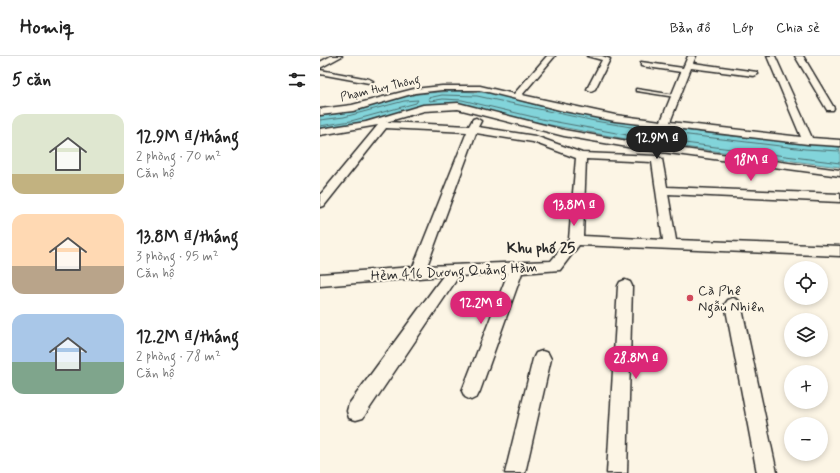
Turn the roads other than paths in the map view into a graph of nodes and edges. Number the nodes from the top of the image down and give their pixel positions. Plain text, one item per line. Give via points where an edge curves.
1 (338, 56) edge
2 (550, 56) edge
3 (591, 56) edge
4 (692, 56) edge
5 (771, 56) edge
6 (799, 56) edge
7 (644, 64) dead end
8 (320, 65) edge
9 (687, 68) junction
10 (320, 72) edge
11 (754, 74) dead end
12 (369, 81) dead end
13 (591, 89) dead end
14 (637, 90) dead end
15 (517, 96) junction
16 (675, 96) junction
17 (830, 108) dead end
18 (320, 112) edge
19 (481, 112) junction
20 (381, 123) junction
21 (665, 124) junction
22 (472, 128) junction
23 (320, 132) edge
24 (808, 141) junction
25 (840, 142) edge
26 (581, 156) junction
27 (840, 173) edge
28 (661, 190) junction
29 (840, 198) edge
30 (320, 203) edge
31 (576, 240) junction
32 (670, 245) junction
33 (840, 251) edge
34 (517, 268) junction
35 (455, 270) junction
36 (418, 272) junction
37 (320, 280) edge
38 (625, 286) dead end
39 (733, 304) dead end
40 (542, 359) dead end
41 (471, 391) dead end
42 (356, 411) dead end
43 (515, 473) edge
44 (617, 473) edge
45 (767, 473) edge

1 - 8 street
2 - 15 street
3 - 13 street via 606,59
4 - 9 street
5 - 24 street
6 - 17 street
7 - 9 street
9 - 11 street
9 - 16 street
10 - 12 street
14 - 16 lane
15 - 18 street, Phạm Huy Thông via 480,88 442,88 414,91 352,108
15 - 21 street, Phạm Huy Thông via 615,118
16 - 21 street
19 - 20 street via 458,106 442,106 415,110
19 - 22 street
19 - 27 street via 564,133 639,146
20 - 22 street
20 - 23 street
20 - 30 street
21 - 24 street, Phạm Huy Thông
22 - 26 street via 535,139
22 - 36 street
24 - 25 street, Phạm Huy Thông
26 - 28 street via 657,159
26 - 31 street
28 - 29 street
28 - 32 street
31 - 32 street
31 - 34 street, Hẻm 416 Dương Quảng Hàm via 555,266
32 - 33 street
34 - 35 street, Hẻm 416 Dương Quảng Hàm
34 - 41 street
35 - 36 street, Hẻm 416 Dương Quảng Hàm
35 - 42 street
36 - 37 street, Hẻm 416 Dương Quảng Hàm
38 - 44 street
39 - 45 street
40 - 43 street

